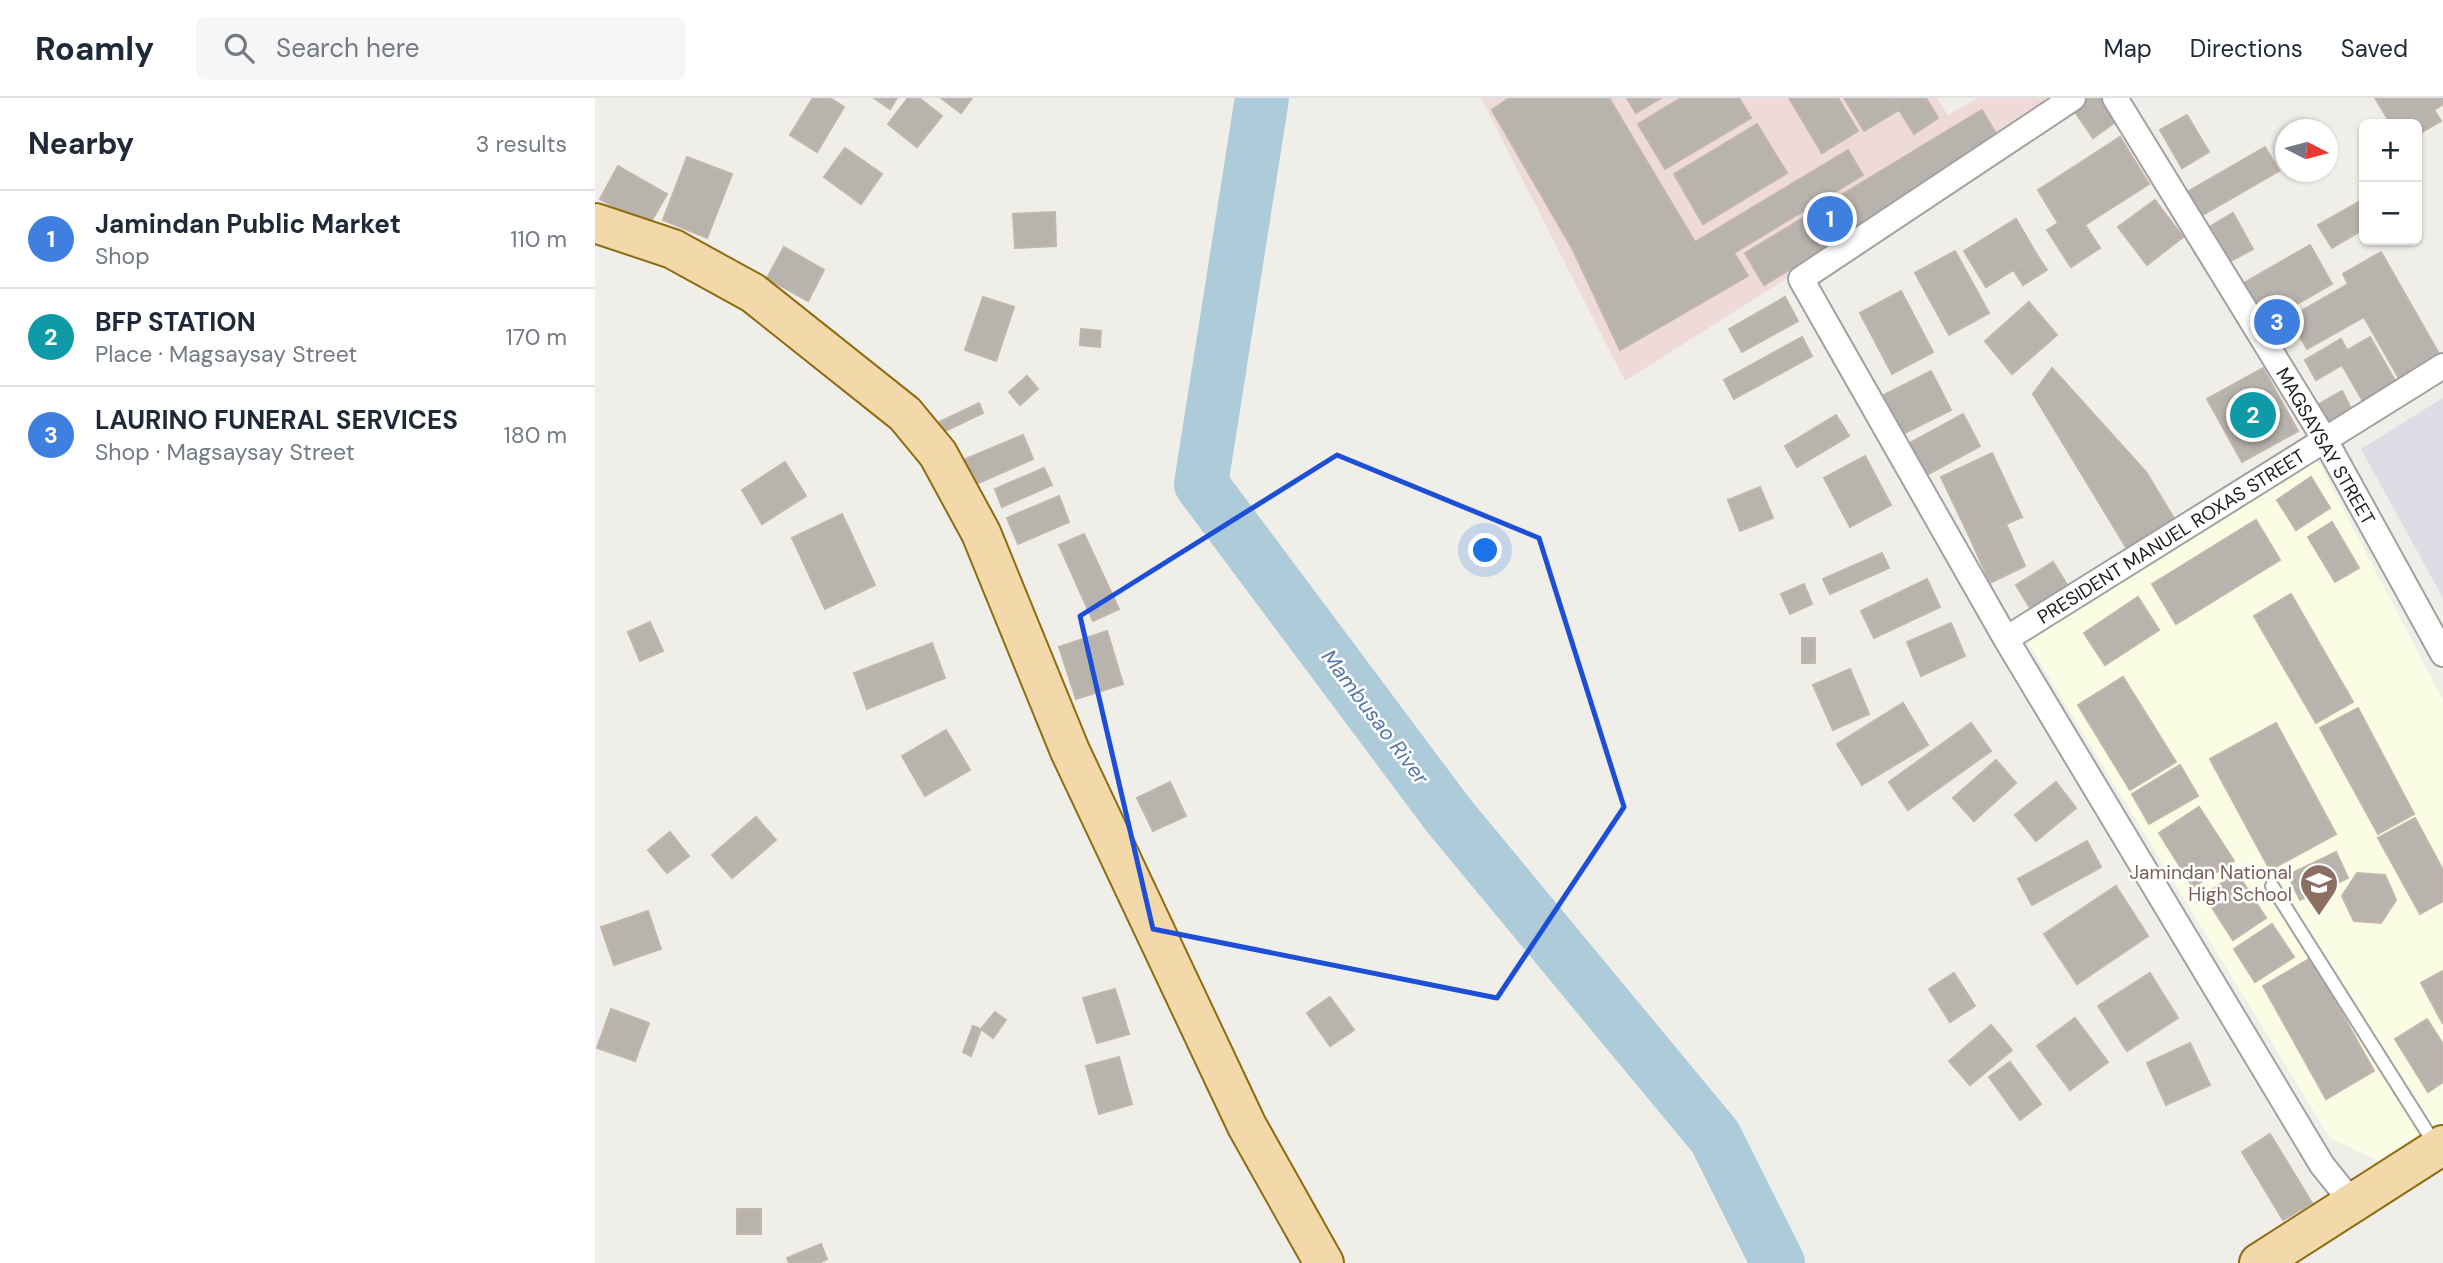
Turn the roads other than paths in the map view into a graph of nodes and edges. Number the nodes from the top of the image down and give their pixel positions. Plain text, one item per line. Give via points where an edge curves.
1 (2073, 98) edge
2 (2115, 98) edge
3 (595, 223) edge
4 (2443, 366) edge
5 (2325, 440) junction
6 (2006, 639) junction
7 (2443, 654) edge
8 (2272, 886) dead end
9 (2440, 1146) edge
10 (2351, 1201) junction
11 (1324, 1263) edge
12 (2259, 1263) edge

1 - 6 street via 1801,279
2 - 5 street, MAGSAYSAY STREET
3 - 11 main road via 673,249 753,293 905,414 938,454 981,533 1070,751 1241,1114
4 - 5 street, PRESIDENT MANUEL ROXAS STREET
5 - 6 street, PRESIDENT MANUEL ROXAS STREET
5 - 7 street, MAGSAYSAY STREET
6 - 10 street via 2322,1165
8 - 9 lane
9 - 10 main road
10 - 12 main road

